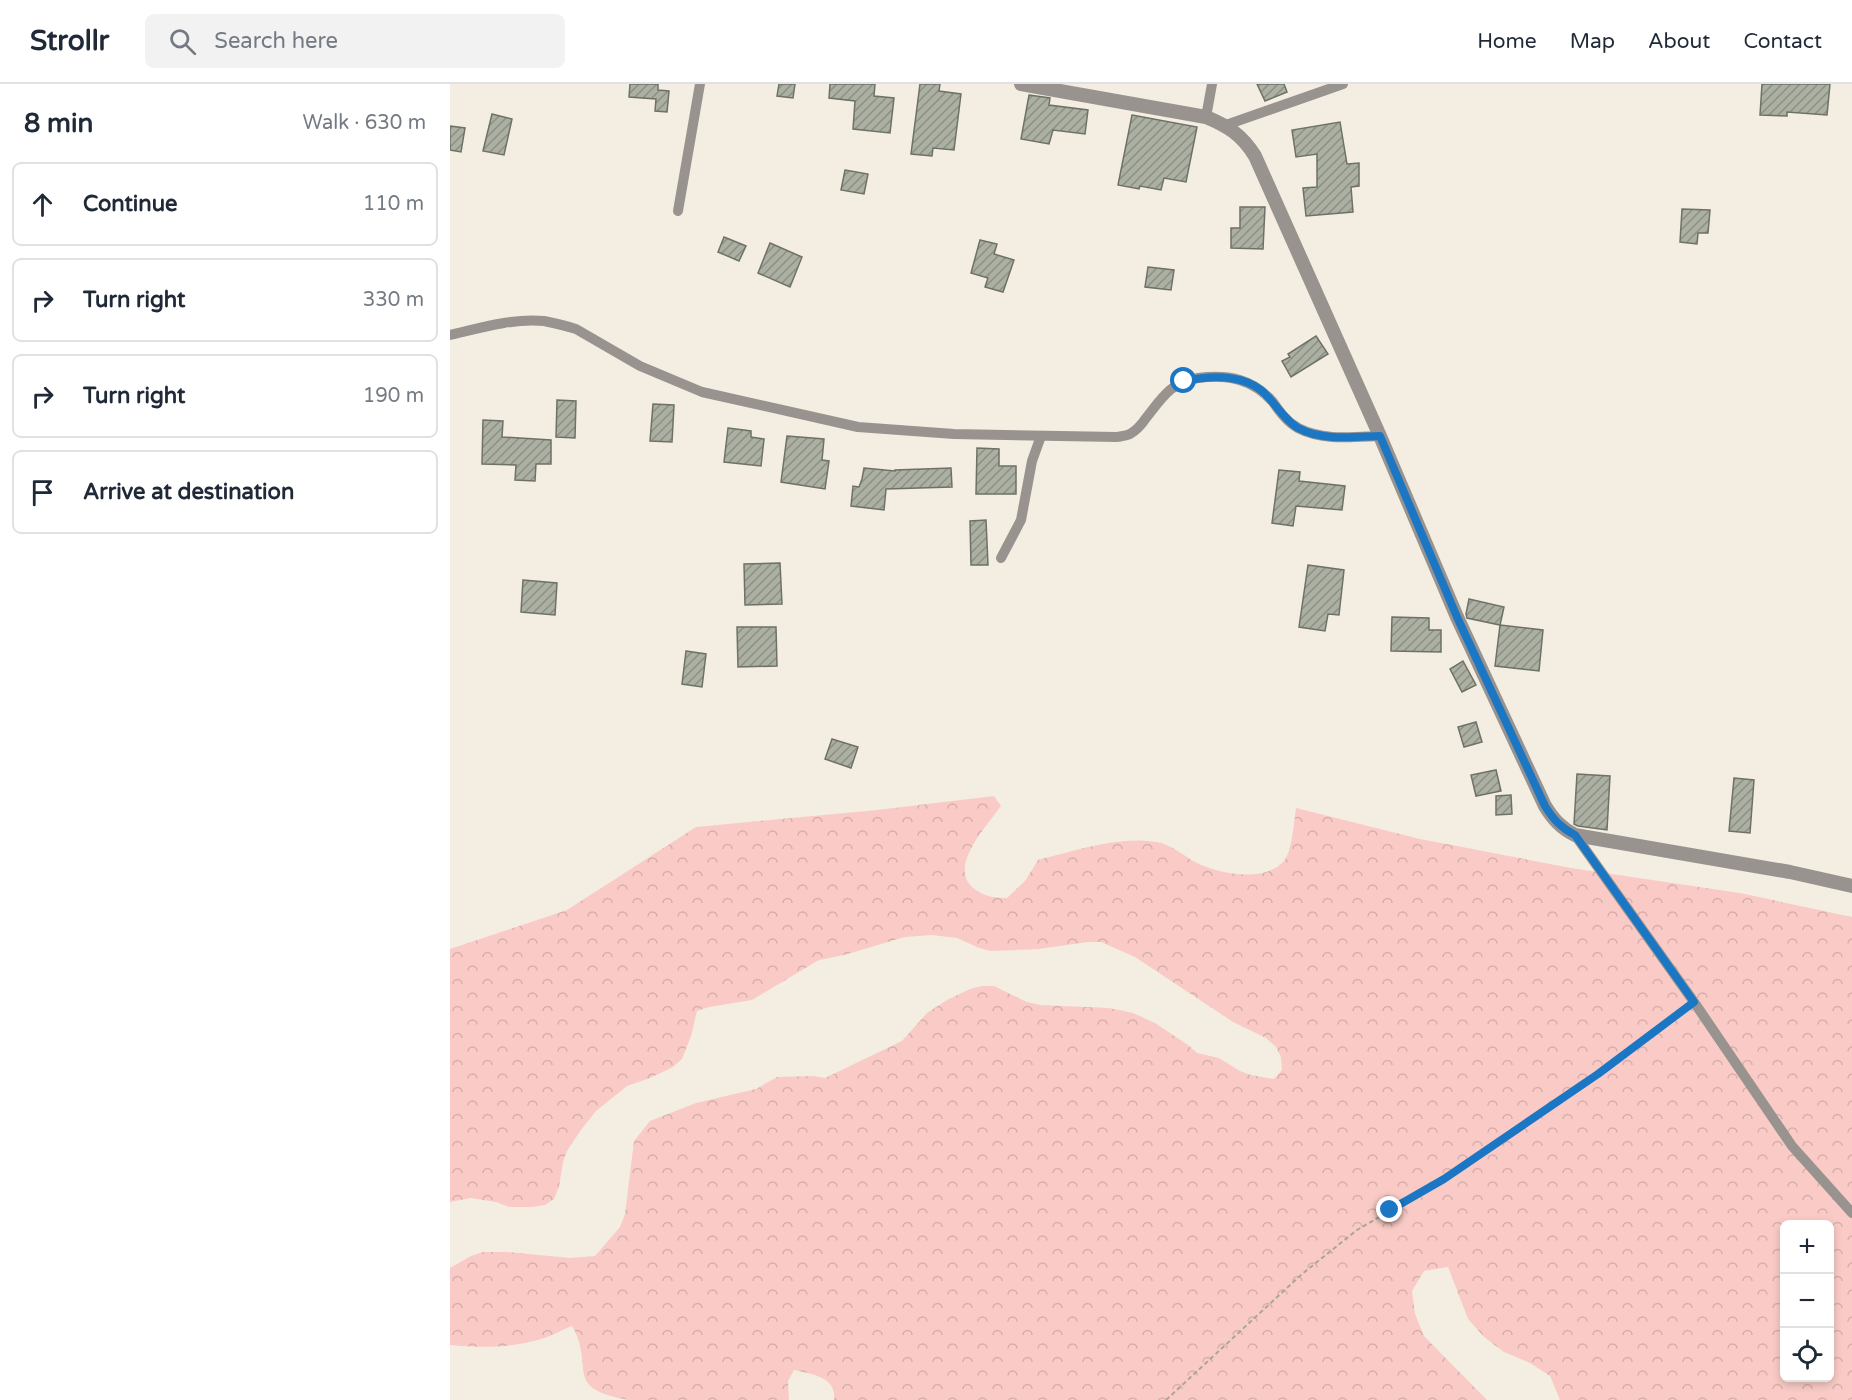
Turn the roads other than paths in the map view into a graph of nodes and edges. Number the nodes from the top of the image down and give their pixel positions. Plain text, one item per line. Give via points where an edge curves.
1 (700, 84) edge
2 (1022, 84) edge
3 (1212, 84) edge
4 (1343, 84) edge
5 (1206, 117) junction
6 (1226, 125) junction
7 (678, 211) dead end
8 (450, 335) edge
9 (1041, 436) junction
10 (1380, 436) junction
11 (1001, 558) dead end
12 (1575, 835) junction
13 (1852, 886) edge
14 (1852, 1213) edge

1 - 7 street
2 - 5 street
3 - 5 street
4 - 6 street
5 - 6 street
6 - 10 street via 1244,139 1255,156
8 - 9 street via 508,323 544,321 576,329 640,366 702,392 858,427
9 - 10 street via 1129,435 1170,388 1200,378 1247,381 1258,387 1297,428 1330,436
9 - 11 street via 1030,468 1021,520
10 - 12 street via 1457,617 1545,806 1562,828
12 - 13 street
12 - 14 street via 1792,1146

